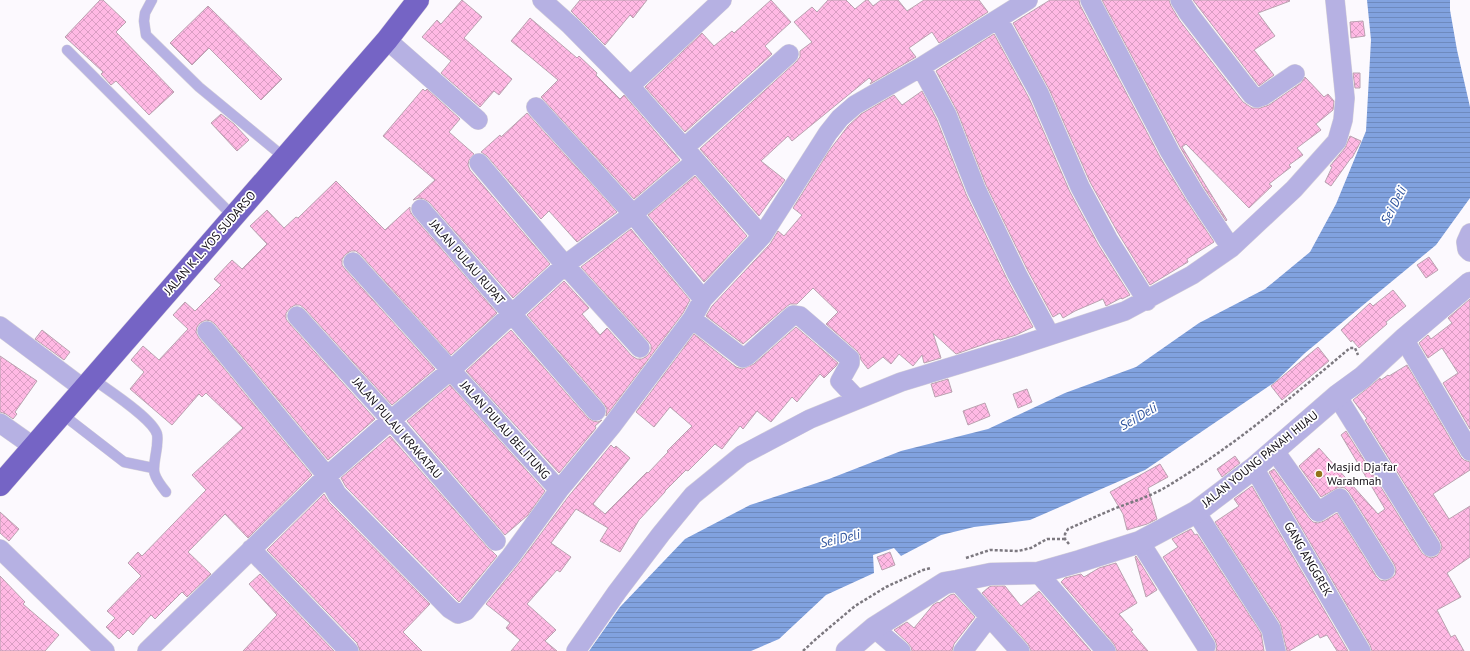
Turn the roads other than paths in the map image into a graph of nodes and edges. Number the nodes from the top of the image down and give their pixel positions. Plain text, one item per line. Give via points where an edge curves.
1 (152, 0) edge
2 (418, 0) edge
3 (542, 0) edge
4 (722, 0) edge
5 (1028, 0) edge
6 (1090, 0) edge
7 (1180, 0) edge
8 (1335, 0) edge
9 (998, 19) junction
10 (387, 40) junction
11 (67, 50) dead end
12 (789, 54) dead end
13 (921, 67) junction
14 (1294, 74) dead end
15 (630, 86) junction
16 (536, 107) dead end
17 (478, 120) dead end
18 (690, 155) junction
19 (285, 158) junction
20 (479, 163) dead end
21 (420, 209) dead end
22 (633, 214) junction
23 (234, 216) junction
24 (1470, 233) edge
25 (762, 236) junction
26 (1231, 248) junction
27 (1470, 252) edge
28 (353, 262) dead end
29 (566, 265) junction
30 (1470, 283) edge
31 (703, 299) junction
32 (1147, 301) junction
33 (513, 314) junction
34 (297, 316) dead end
35 (692, 319) junction
36 (0, 326) edge
37 (206, 331) dead end
38 (1050, 335) junction
39 (1404, 339) junction
40 (640, 348) dead end
41 (451, 370) junction
42 (88, 384) junction
43 (1337, 396) junction
44 (857, 399) junction
45 (596, 411) dead end
46 (62, 414) junction
47 (391, 420) junction
48 (0, 423) edge
49 (34, 447) junction
50 (1274, 450) junction
51 (1470, 451) edge
52 (153, 468) junction
53 (1254, 468) junction
54 (327, 476) junction
55 (0, 485) edge
56 (559, 490) junction
57 (166, 492) dead end
58 (1196, 512) junction
59 (496, 541) dead end
60 (1140, 542) junction
61 (1430, 547) dead end
62 (0, 549) edge
63 (251, 549) junction
64 (1385, 570) dead end
65 (1038, 573) junction
66 (957, 581) junction
67 (989, 617) junction
68 (874, 628) junction
69 (1206, 646) dead end
70 (97, 648) edge
71 (147, 651) edge
72 (349, 651) edge
73 (576, 651) edge
74 (847, 651) edge
75 (901, 651) edge
76 (963, 651) edge
77 (1020, 651) edge
78 (1106, 651) edge
79 (1276, 651) edge
80 (1361, 651) edge

1 - 19 lane via 145,13 146,34 199,87
2 - 10 highway, JALAN K. L. YOS SUDARSO
3 - 15 street
4 - 15 street
5 - 9 street
6 - 26 street via 1170,152
7 - 14 street via 1252,95 1258,98 1263,96
8 - 26 street via 1345,98 1343,120 1337,141 1294,189
9 - 13 street
9 - 32 street via 1039,93 1080,187 1108,240
10 - 17 street
10 - 19 highway, JALAN K. L. YOS SUDARSO
11 - 23 lane
12 - 18 street
13 - 25 street via 855,105 840,118
13 - 38 street via 947,115 976,189
15 - 18 street
16 - 22 street
18 - 22 street
18 - 25 street
19 - 23 highway, JALAN K. L. YOS SUDARSO
20 - 29 street
21 - 33 street, JALAN PULAU RUPAT
22 - 29 street
22 - 31 street
23 - 42 highway, JALAN K. L. YOS SUDARSO
24 - 27 street via 1466,242
25 - 31 street
26 - 32 street via 1192,275
28 - 41 street, JALAN PULAU BELITUNG
29 - 33 street
29 - 40 street
30 - 39 street, JALAN YOUNG PANAH HIJAU
31 - 35 street
32 - 38 street via 1125,311
33 - 41 street
33 - 45 street, JALAN PULAU RUPAT
34 - 47 street, JALAN PULAU KRAKATAU
35 - 44 street via 743,358 793,315 800,316 850,359 840,381
35 - 56 street via 611,427
36 - 42 street
37 - 54 street
38 - 44 street via 901,382
39 - 43 street, JALAN YOUNG PANAH HIJAU via 1363,377
39 - 51 street
41 - 47 street
41 - 56 street, JALAN PULAU BELITUNG
42 - 46 highway, JALAN K. L. YOS SUDARSO
42 - 52 lane via 134,409 154,428 158,436
43 - 50 street, JALAN YOUNG PANAH HIJAU
43 - 61 street
44 - 73 street via 810,419 742,455 693,495 617,592
46 - 49 highway, JALAN K. L. YOS SUDARSO
46 - 52 lane via 124,462
47 - 54 street
47 - 59 street, JALAN PULAU KRAKATAU
48 - 49 street
49 - 55 highway, JALAN K. L. YOS SUDARSO
50 - 53 street, JALAN YOUNG PANAH HIJAU
50 - 64 street via 1318,512 1340,498
52 - 57 lane via 157,480
53 - 58 street, JALAN YOUNG PANAH HIJAU
53 - 80 street, GANG ANGGREK
54 - 56 street via 337,494 458,614 466,611 511,556
54 - 63 street
58 - 60 street, JALAN YOUNG PANAH HIJAU
58 - 79 street via 1271,629
60 - 65 street, JALAN YOUNG PANAH HIJAU
60 - 69 street
62 - 70 street
63 - 71 street
63 - 72 street
65 - 66 street, JALAN YOUNG PANAH HIJAU via 992,574
65 - 78 street
66 - 67 street
66 - 68 street, JALAN YOUNG PANAH HIJAU via 944,582
67 - 76 street
67 - 77 street
68 - 74 street, JALAN YOUNG PANAH HIJAU
68 - 75 street

